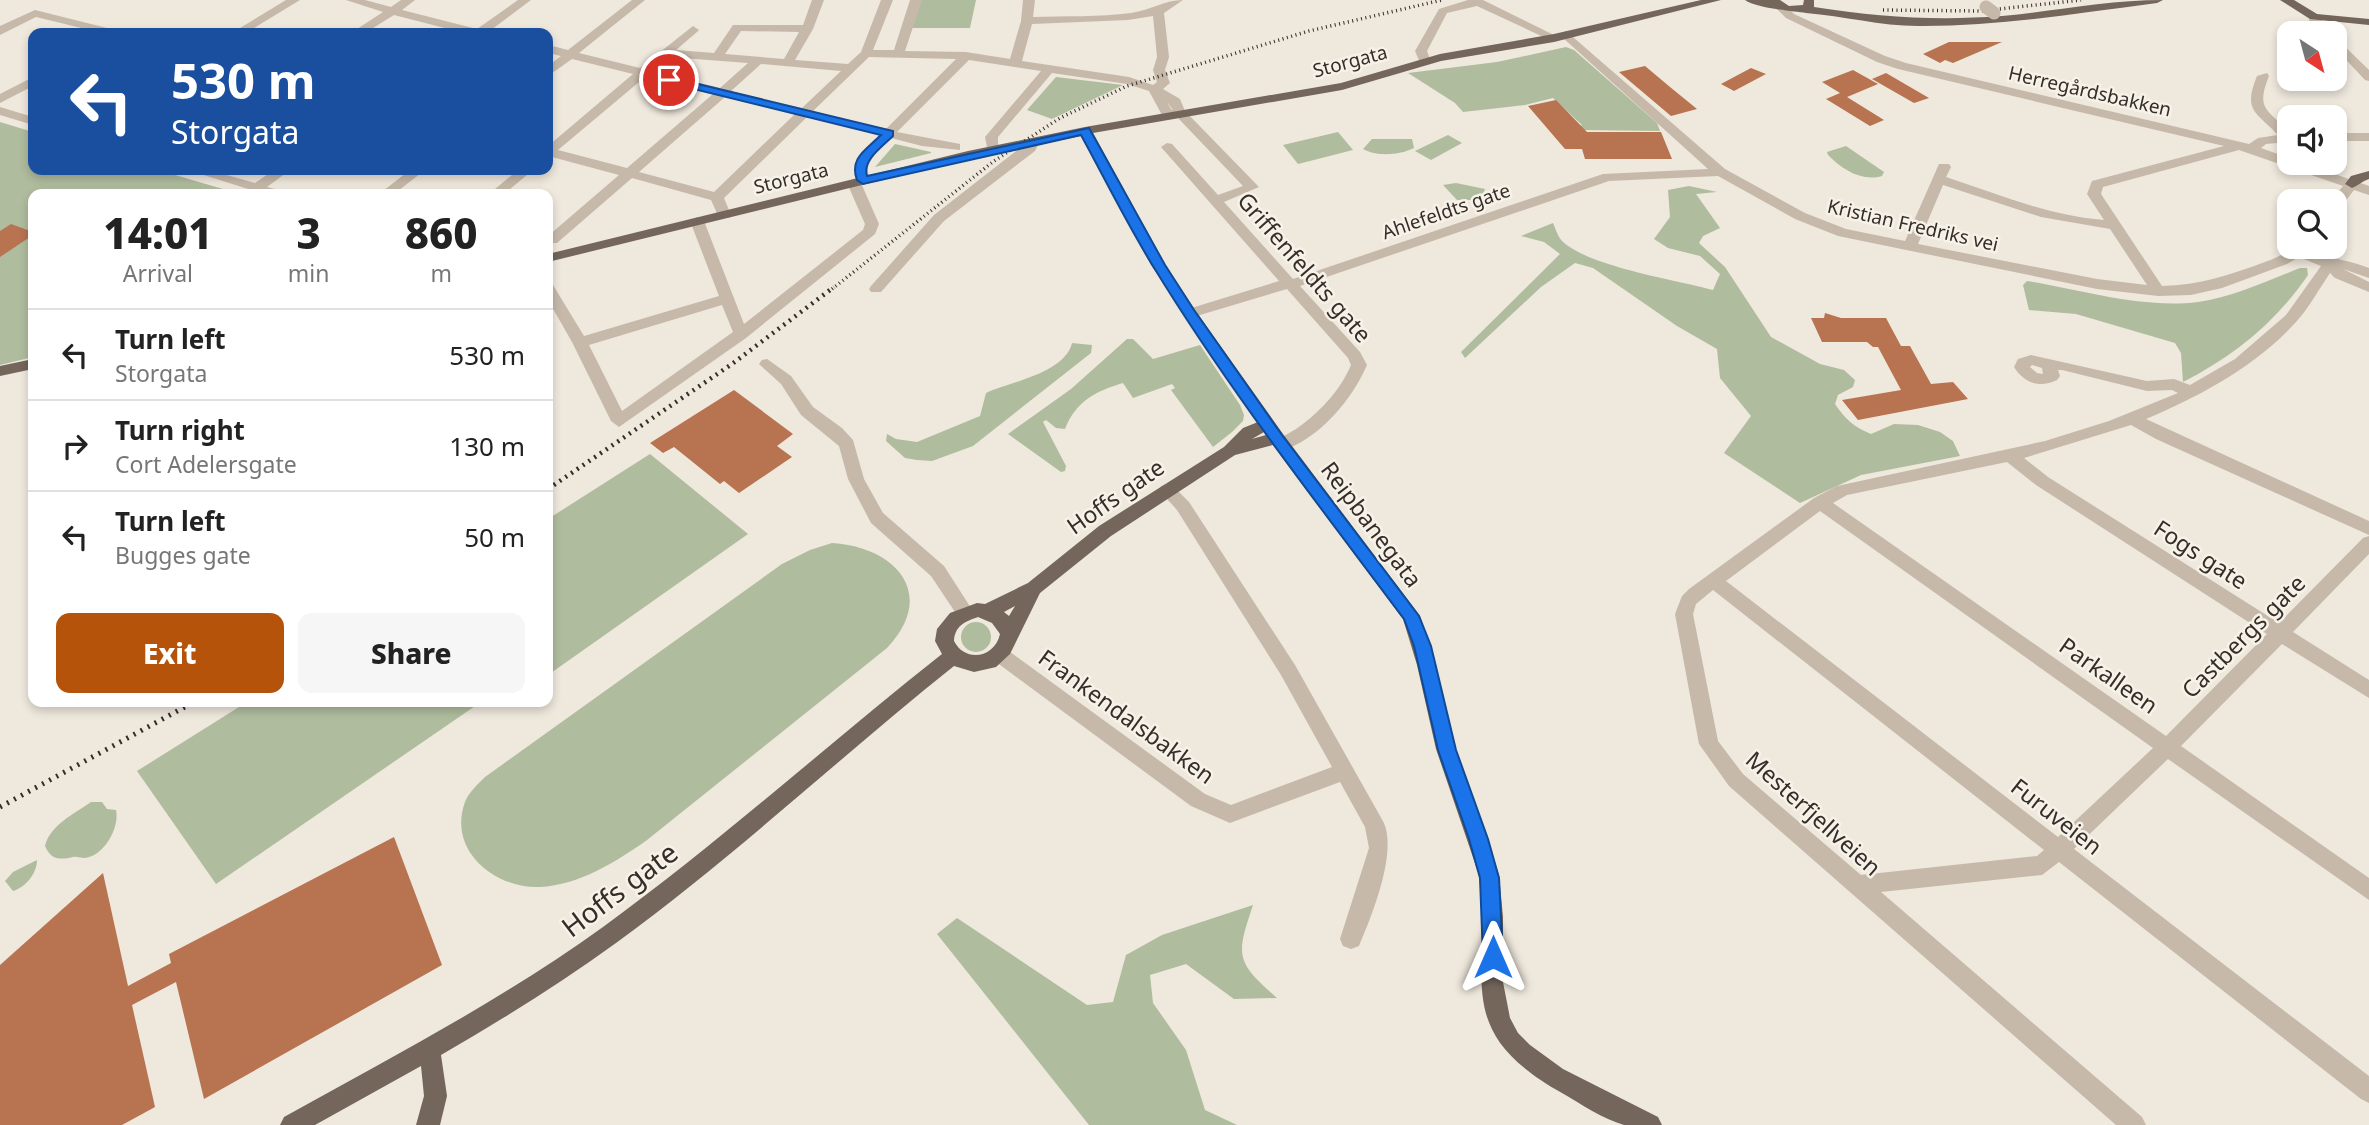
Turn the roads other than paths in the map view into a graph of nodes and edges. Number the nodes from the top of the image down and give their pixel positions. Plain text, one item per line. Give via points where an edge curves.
1 (294, 0) edge
2 (352, 0) edge
3 (410, 0) edge
4 (526, 0) edge
5 (639, 0) edge
6 (818, 0) edge
7 (887, 0) edge
8 (916, 0) edge
9 (1029, 0) edge
10 (1729, 0) edge
11 (1751, 0) edge
12 (1975, 0) edge
13 (2157, 0) edge
14 (2286, 0) edge
15 (1174, 1) edge
16 (1477, 1) edge
17 (1712, 1) edge
18 (1777, 4) edge
19 (1805, 8) edge
20 (391, 11) junction
21 (1158, 12) junction
22 (1992, 12) dead end
23 (2314, 17) junction
24 (1027, 21) junction
25 (2315, 21) edge
26 (2369, 22) edge
27 (95, 28) edge
28 (246, 28) edge
29 (365, 28) edge
30 (459, 28) edge
31 (486, 28) edge
32 (807, 29) junction
33 (693, 30) dead end
34 (0, 31) edge
35 (1560, 36) junction
36 (2347, 49) edge
37 (2347, 50) edge
38 (553, 51) edge
39 (2361, 51) dead end
40 (899, 52) junction
41 (667, 53) junction
42 (866, 53) junction
43 (570, 55) junction
44 (966, 56) junction
45 (717, 58) junction
46 (757, 62) junction
47 (1425, 62) junction
48 (1015, 63) junction
49 (787, 64) junction
50 (553, 68) edge
51 (851, 68) junction
52 (1050, 68) junction
53 (643, 74) junction
54 (2263, 76) dead end
55 (2369, 77) edge
56 (28, 84) edge
57 (1148, 87) junction
58 (722, 93) junction
59 (0, 99) edge
60 (0, 111) edge
61 (1176, 113) junction
62 (806, 114) junction
63 (28, 119) edge
64 (2277, 127) edge
65 (1085, 131) junction
66 (889, 133) junction
67 (2369, 136) edge
68 (2347, 137) edge
69 (2277, 139) edge
70 (1034, 141) junction
71 (553, 147) edge
72 (955, 147) dead end
73 (1167, 147) dead end
74 (2245, 147) junction
75 (993, 149) junction
76 (553, 152) edge
77 (2277, 158) edge
78 (1720, 172) junction
79 (629, 174) junction
80 (212, 175) edge
81 (276, 175) edge
82 (411, 175) edge
83 (520, 175) edge
84 (2328, 175) edge
85 (2369, 175) edge
86 (858, 181) junction
87 (2352, 184) junction
88 (256, 188) junction
89 (260, 189) edge
90 (393, 189) edge
91 (502, 189) edge
92 (2347, 190) edge
93 (2369, 191) edge
94 (717, 197) junction
95 (1217, 201) junction
96 (724, 215) junction
97 (697, 221) junction
98 (2113, 225) junction
99 (553, 239) edge
100 (1910, 247) junction
101 (553, 257) edge
102 (2278, 259) edge
103 (2320, 259) edge
104 (2329, 264) junction
105 (2369, 273) edge
106 (1292, 284) junction
107 (2369, 287) edge
108 (876, 289) dead end
109 (2158, 291) junction
110 (553, 296) edge
111 (727, 299) junction
112 (1190, 313) junction
113 (741, 334) junction
114 (580, 342) junction
115 (767, 364) dead end
116 (2048, 365) dead end
117 (28, 366) edge
118 (0, 372) edge
119 (2190, 392) junction
120 (2132, 418) junction
121 (1275, 436) junction
122 (2010, 456) junction
123 (1167, 490) junction
124 (1820, 502) junction
125 (2369, 528) edge
126 (2369, 543) edge
127 (1714, 581) junction
128 (1034, 589) junction
129 (989, 611) junction
130 (965, 613) junction
131 (2280, 633) junction
132 (1009, 634) junction
133 (999, 654) junction
134 (952, 657) junction
135 (2369, 690) edge
136 (2167, 747) junction
137 (1346, 771) junction
138 (2060, 850) junction
139 (1857, 885) junction
140 (2369, 890) edge
141 (1351, 939) dead end
142 (428, 1048) junction
143 (2369, 1091) edge
144 (292, 1125) edge
145 (428, 1125) edge
146 (1650, 1125) edge
147 (2134, 1125) edge

1 - 28 street
2 - 20 street
3 - 20 street
4 - 31 street
5 - 43 street
6 - 32 street
7 - 42 street
8 - 40 street
9 - 24 street
10 - 17 main road, Storgata
11 - 18 main road
12 - 22 street
13 - 19 main road via 1957,22 1898,23
14 - 23 main road
15 - 21 street
16 - 35 street, Kristian Fredriks vei
16 - 47 street via 1443,11 1421,51
17 - 35 main road, Storgata
18 - 19 street, Herregårdsbakken via 1790,16
19 - 74 street, Herregårdsbakken via 1881,60
20 - 29 street
20 - 30 street
21 - 24 street
21 - 57 street via 1164,83
23 - 25 street
23 - 26 main road
24 - 48 street
27 - 34 street via 35,13
32 - 45 street via 737,27
32 - 49 street
33 - 41 street
35 - 47 main road, Storgata via 1480,57
35 - 78 street, Kristian Fredriks vei
36 - 39 street
37 - 55 street
38 - 43 street
40 - 42 street
40 - 44 street
41 - 45 street
41 - 53 street
42 - 51 street
43 - 50 street
43 - 53 street
44 - 48 street
44 - 66 street
45 - 46 street
46 - 49 street
46 - 58 street
47 - 61 main road, Storgata via 1342,86
48 - 52 street
49 - 51 street
51 - 62 street
52 - 57 street
52 - 75 street via 990,137
53 - 58 street
53 - 71 street
54 - 64 street via 2256,105
56 - 59 street
57 - 61 street via 1176,102
58 - 62 street
58 - 79 street
60 - 63 street
61 - 65 main road, Storgata
61 - 95 street via 1252,187
62 - 66 street
62 - 94 street
65 - 70 main road, Storgata
65 - 112 main road, Reipbanegata via 1158,265
66 - 72 street
66 - 86 street via 861,161
67 - 68 street
69 - 74 street
70 - 75 main road, Storgata
70 - 108 street via 939,218
73 - 95 street, Griffenfeldts gate
74 - 77 street, Herregårdsbakken
74 - 98 street via 2097,184 2094,194
75 - 86 main road, Storgata
76 - 79 street
78 - 100 street, Kristian Fredriks vei via 1825,226
78 - 106 street, Ahlefeldts gate via 1608,177
79 - 94 street
79 - 99 street
80 - 88 street
81 - 88 street
82 - 90 street
83 - 91 street
84 - 87 street, Herregårdsbakken
85 - 87 main road
86 - 96 main road, Storgata
86 - 113 street via 872,223 870,231
87 - 92 street
87 - 93 street, Herregårdsbakken
88 - 89 street
94 - 96 street
95 - 106 street, Griffenfeldts gate
96 - 97 main road, Storgata
97 - 101 main road, Storgata
97 - 111 street
98 - 100 street via 2045,213 1941,173
98 - 109 street
100 - 109 street, Kristian Fredriks vei via 2097,284
102 - 109 street, Kristian Fredriks vei via 2205,288
103 - 104 street
104 - 105 street
104 - 107 street via 2340,275
104 - 119 street, Mesterfjellveien via 2301,308 2277,332 2250,355
106 - 112 street, Ahlefeldts gate
106 - 121 street, Griffenfeldts gate via 1359,365 1343,393 1301,435
110 - 114 street
111 - 113 street
111 - 114 street
112 - 121 main road, Reipbanegata
113 - 114 street via 619,421
115 - 130 street via 786,380 807,411 848,444 856,480 869,508 936,567
116 - 119 street via 2147,386 2174,384
117 - 118 main road
119 - 120 street, Mesterfjellveien
120 - 122 street, Mesterfjellveien
120 - 125 street
121 - 123 main road, Hoffs gate via 1230,451
121 - 146 main road, Reipbanegata via 1411,616 1447,750 1489,878 1493,1002 1500,1026 1535,1065
122 - 124 street, Mesterfjellveien via 1843,490
122 - 131 street, Fogs gate
123 - 128 main road, Hoffs gate via 1105,531
123 - 137 street via 1183,506 1271,642
124 - 127 street, Mesterfjellveien
124 - 136 street, Parkalleen
126 - 131 street, Castbergs gate
127 - 138 street, Furuveien
127 - 139 street, Mesterfjellveien via 1688,601 1684,614 1709,744 1736,780
128 - 129 main road, Hoffs gate
128 - 132 main road, Hoffs gate
129 - 130 main road
129 - 132 main road via 1006,624
130 - 134 main road via 946,628 945,649
131 - 135 street, Fogs gate
131 - 136 street, Castbergs gate
132 - 133 main road
133 - 134 main road via 975,663
133 - 137 street, Frankendalsbakken via 1198,800 1230,814
134 - 142 main road, Hoffs gate via 681,882 610,935
136 - 138 street, Castbergs gate
136 - 140 street, Parkalleen
137 - 141 street via 1380,839
138 - 139 street, Castbergs gate via 2042,865
138 - 143 street, Furuveien
139 - 147 street, Mesterfjellveien
142 - 144 main road, Hoffs gate
142 - 145 main road via 438,1097

